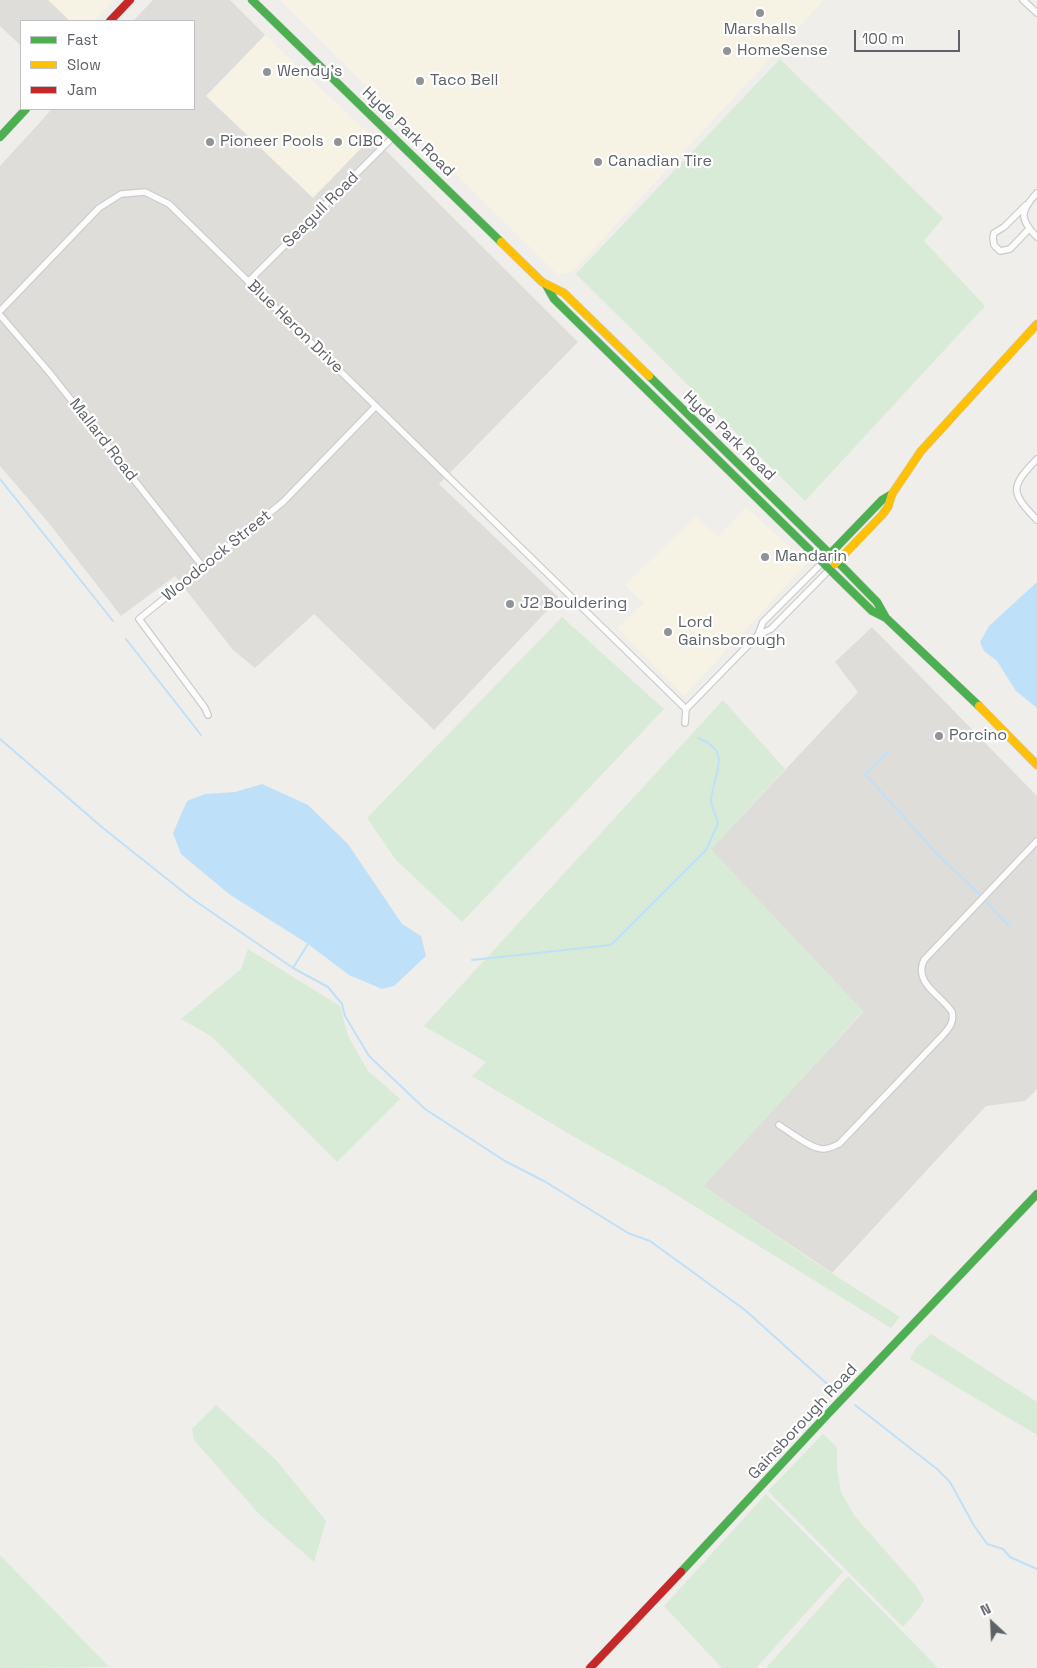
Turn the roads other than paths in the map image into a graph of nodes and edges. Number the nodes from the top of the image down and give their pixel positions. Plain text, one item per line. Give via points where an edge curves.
1 (130, 0) edge
2 (252, 0) edge
3 (1023, 0) edge
4 (1037, 13) edge
5 (111, 20) edge
6 (25, 110) edge
7 (0, 137) edge
8 (393, 137) junction
9 (1037, 193) edge
10 (1026, 205) junction
11 (1029, 229) junction
12 (1037, 237) edge
13 (248, 282) junction
14 (545, 284) junction
15 (0, 311) edge
16 (0, 315) edge
17 (1037, 324) edge
18 (376, 406) junction
19 (1037, 459) edge
20 (892, 494) junction
21 (1037, 520) edge
22 (830, 554) junction
23 (823, 562) junction
24 (837, 562) junction
25 (203, 567) junction
26 (830, 569) junction
27 (886, 618) junction
28 (758, 635) junction
29 (686, 709) junction
30 (208, 715) dead end
31 (685, 723) dead end
32 (1037, 765) edge
33 (1037, 841) edge
34 (779, 1126) dead end
35 (1037, 1194) edge
36 (590, 1668) edge

1 - 5 main road
2 - 8 main road, Hyde Park Road
3 - 4 street
6 - 7 main road
8 - 13 street, Seagull Road
8 - 14 main road, Hyde Park Road
9 - 10 street
10 - 11 street via 1023,220
10 - 11 street via 994,233 994,245 1000,251 1006,251
11 - 12 street
13 - 15 street, Blue Heron Drive via 169,204 144,192 121,194 99,208
13 - 18 street, Blue Heron Drive
14 - 22 main road, Hyde Park Road via 564,294
14 - 23 main road, Hyde Park Road via 554,298
16 - 25 street, Mallard Road
17 - 20 main road via 921,451
18 - 25 street, Woodcock Street via 283,502
18 - 29 street, Blue Heron Drive
19 - 21 street via 1019,478 1016,492
20 - 22 main road via 882,500
20 - 24 main road via 882,515
22 - 23 main road
22 - 24 main road, Hyde Park Road
23 - 26 main road, Hyde Park Road
23 - 28 street via 763,622
24 - 26 main road
24 - 27 main road, Hyde Park Road via 878,602
25 - 30 street, Woodcock Street via 139,619
26 - 27 main road, Hyde Park Road via 872,611
26 - 28 street via 771,629
27 - 32 main road, Hyde Park Road
28 - 29 street
29 - 31 street
33 - 34 street via 921,966 921,978 952,1012 952,1024 943,1035 839,1144 822,1149
35 - 36 main road, Gainsborough Road

